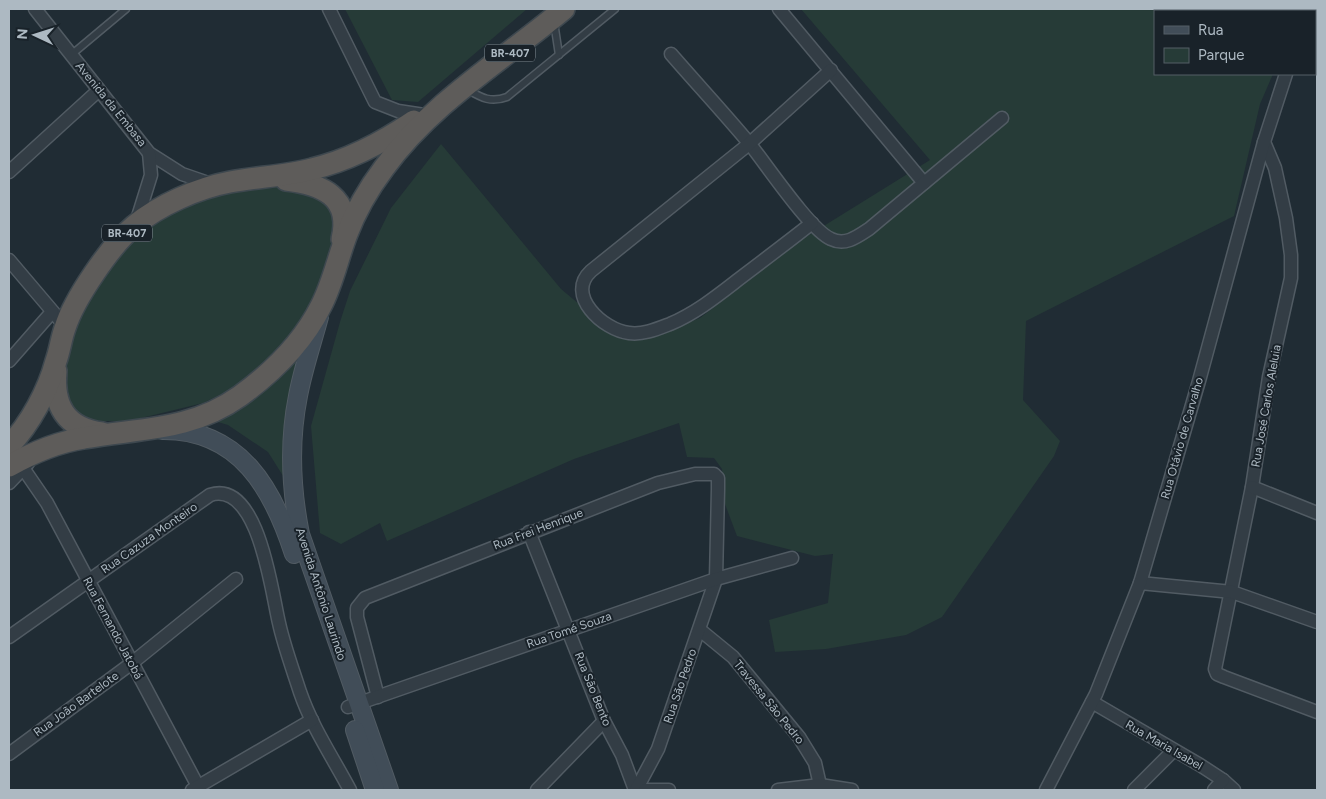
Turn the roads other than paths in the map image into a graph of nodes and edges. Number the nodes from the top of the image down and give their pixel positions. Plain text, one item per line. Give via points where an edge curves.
1 (34, 9) edge
2 (126, 9) edge
3 (329, 9) edge
4 (615, 9) edge
5 (779, 9) edge
6 (558, 13) edge
7 (671, 54) dead end
8 (71, 55) junction
9 (559, 55) junction
10 (831, 70) junction
11 (1286, 75) edge
12 (99, 90) junction
13 (458, 91) junction
14 (424, 115) junction
15 (1002, 118) dead end
16 (1264, 142) junction
17 (749, 144) junction
18 (149, 153) junction
19 (9, 172) edge
20 (262, 177) junction
21 (924, 183) junction
22 (216, 186) junction
23 (812, 224) junction
24 (134, 226) junction
25 (9, 261) edge
26 (334, 271) junction
27 (322, 304) junction
28 (58, 319) junction
29 (9, 361) edge
30 (56, 362) junction
31 (152, 430) junction
32 (115, 435) junction
33 (9, 446) edge
34 (16, 467) edge
35 (9, 483) edge
36 (1252, 487) junction
37 (1317, 513) edge
38 (529, 532) junction
39 (792, 558) dead end
40 (236, 579) dead end
41 (716, 579) junction
42 (87, 582) junction
43 (1140, 583) junction
44 (1232, 592) junction
45 (1317, 622) edge
46 (570, 630) junction
47 (700, 630) junction
48 (9, 637) edge
49 (132, 663) junction
50 (378, 697) junction
51 (1092, 702) junction
52 (353, 705) junction
53 (1317, 712) edge
54 (312, 720) junction
55 (604, 721) junction
56 (1173, 751) junction
57 (9, 754) edge
58 (1223, 780) junction
59 (820, 786) junction
60 (380, 788) edge
61 (197, 789) edge
62 (350, 790) edge
63 (537, 790) edge
64 (635, 790) edge
65 (645, 790) edge
66 (669, 790) edge
67 (778, 790) edge
68 (852, 790) edge
69 (1046, 790) edge
70 (1134, 790) edge
71 (1214, 790) edge
72 (1234, 790) edge

1 - 8 street, Avenida da Embasa
2 - 8 lane
3 - 14 street via 375,102 398,111
4 - 9 lane
5 - 10 street
6 - 9 lane
6 - 13 highway, BR-407 via 498,63
7 - 17 street
8 - 12 street, Avenida da Embasa
9 - 13 lane via 507,97 496,101
10 - 17 street
10 - 21 street
11 - 16 street, Rua Otávio de Carvalho
12 - 18 street, Avenida da Embasa
12 - 19 street
13 - 14 highway, BR-407
13 - 26 highway, BR-407 via 385,166 362,201
14 - 20 highway, BR-407 via 381,144 341,161
15 - 21 street
16 - 36 street, Rua José Carlos Aleluia via 1277,176 1292,266 1269,376
16 - 43 street, Rua Otávio de Carvalho
17 - 23 street
17 - 23 street via 587,274 581,290 587,305 617,329 629,333 652,330 695,313
18 - 22 street, Avenida da Embasa via 182,174
18 - 24 street, Avenida da Embasa via 151,175
20 - 22 highway, BR-407
20 - 26 highway, BR-407 via 305,182 331,194 343,217
21 - 23 street via 869,229 844,242 828,238
22 - 24 highway, BR-407 via 161,208
24 - 28 highway, BR-407 via 109,252
25 - 28 street
26 - 27 highway, BR-407
27 - 31 highway, BR-407 via 292,350 239,396 199,417
27 - 52 main road, Avenida Antônio Laurindo via 298,396 294,428 294,500 300,534
28 - 29 street
28 - 30 highway, BR-407
30 - 32 highway, BR-407 via 54,389 68,420 90,432
30 - 33 highway, BR-407 via 45,392
31 - 32 highway, BR-407
31 - 52 main road, Avenida Antônio Laurindo via 194,434 223,445 238,455 260,478 284,523
32 - 34 highway, BR-407 via 83,438 39,452
34 - 35 street
34 - 42 street, Rua Fernando Jatobá via 47,503
36 - 37 street
36 - 44 street, Rua José Carlos Aleluia
38 - 41 street, Rua Frei Henrique via 658,483 695,474 714,474 718,478
38 - 46 street, Rua São Bento
38 - 50 street, Rua Frei Henrique via 365,598 360,603 357,617
39 - 41 street, Rua Tomé Souza
40 - 49 street, Rua João Bartelote
41 - 46 street, Rua Tomé Souza
41 - 47 street, Rua São Pedro
42 - 48 street, Rua Cazuza Monteiro
42 - 49 street, Rua Fernando Jatobá
42 - 54 street, Rua Cazuza Monteiro via 210,495 227,495 247,514 265,550 279,624
43 - 44 street
43 - 51 street, Rua Otávio de Carvalho
44 - 45 street
44 - 53 street, Rua José Carlos Aleluia via 1215,672
46 - 50 street, Rua Tomé Souza
46 - 55 street, Rua São Bento
47 - 59 street, Travessa São Pedro via 733,657 799,737 815,763
47 - 64 street, Rua São Pedro via 658,748
49 - 57 street, Rua João Bartelote
49 - 61 street, Rua Fernando Jatobá
50 - 52 street, Rua Tomé Souza
51 - 56 street, Rua Maria Isabel
51 - 69 street, Rua Otávio de Carvalho
52 - 60 main road, Avenida Antônio Laurindo
54 - 61 street
54 - 62 street
55 - 63 street
55 - 64 street, Rua São Bento
56 - 58 street, Rua Maria Isabel
56 - 70 street
58 - 71 street
58 - 72 street, Rua Maria Isabel
59 - 67 street
59 - 68 street
65 - 66 street

